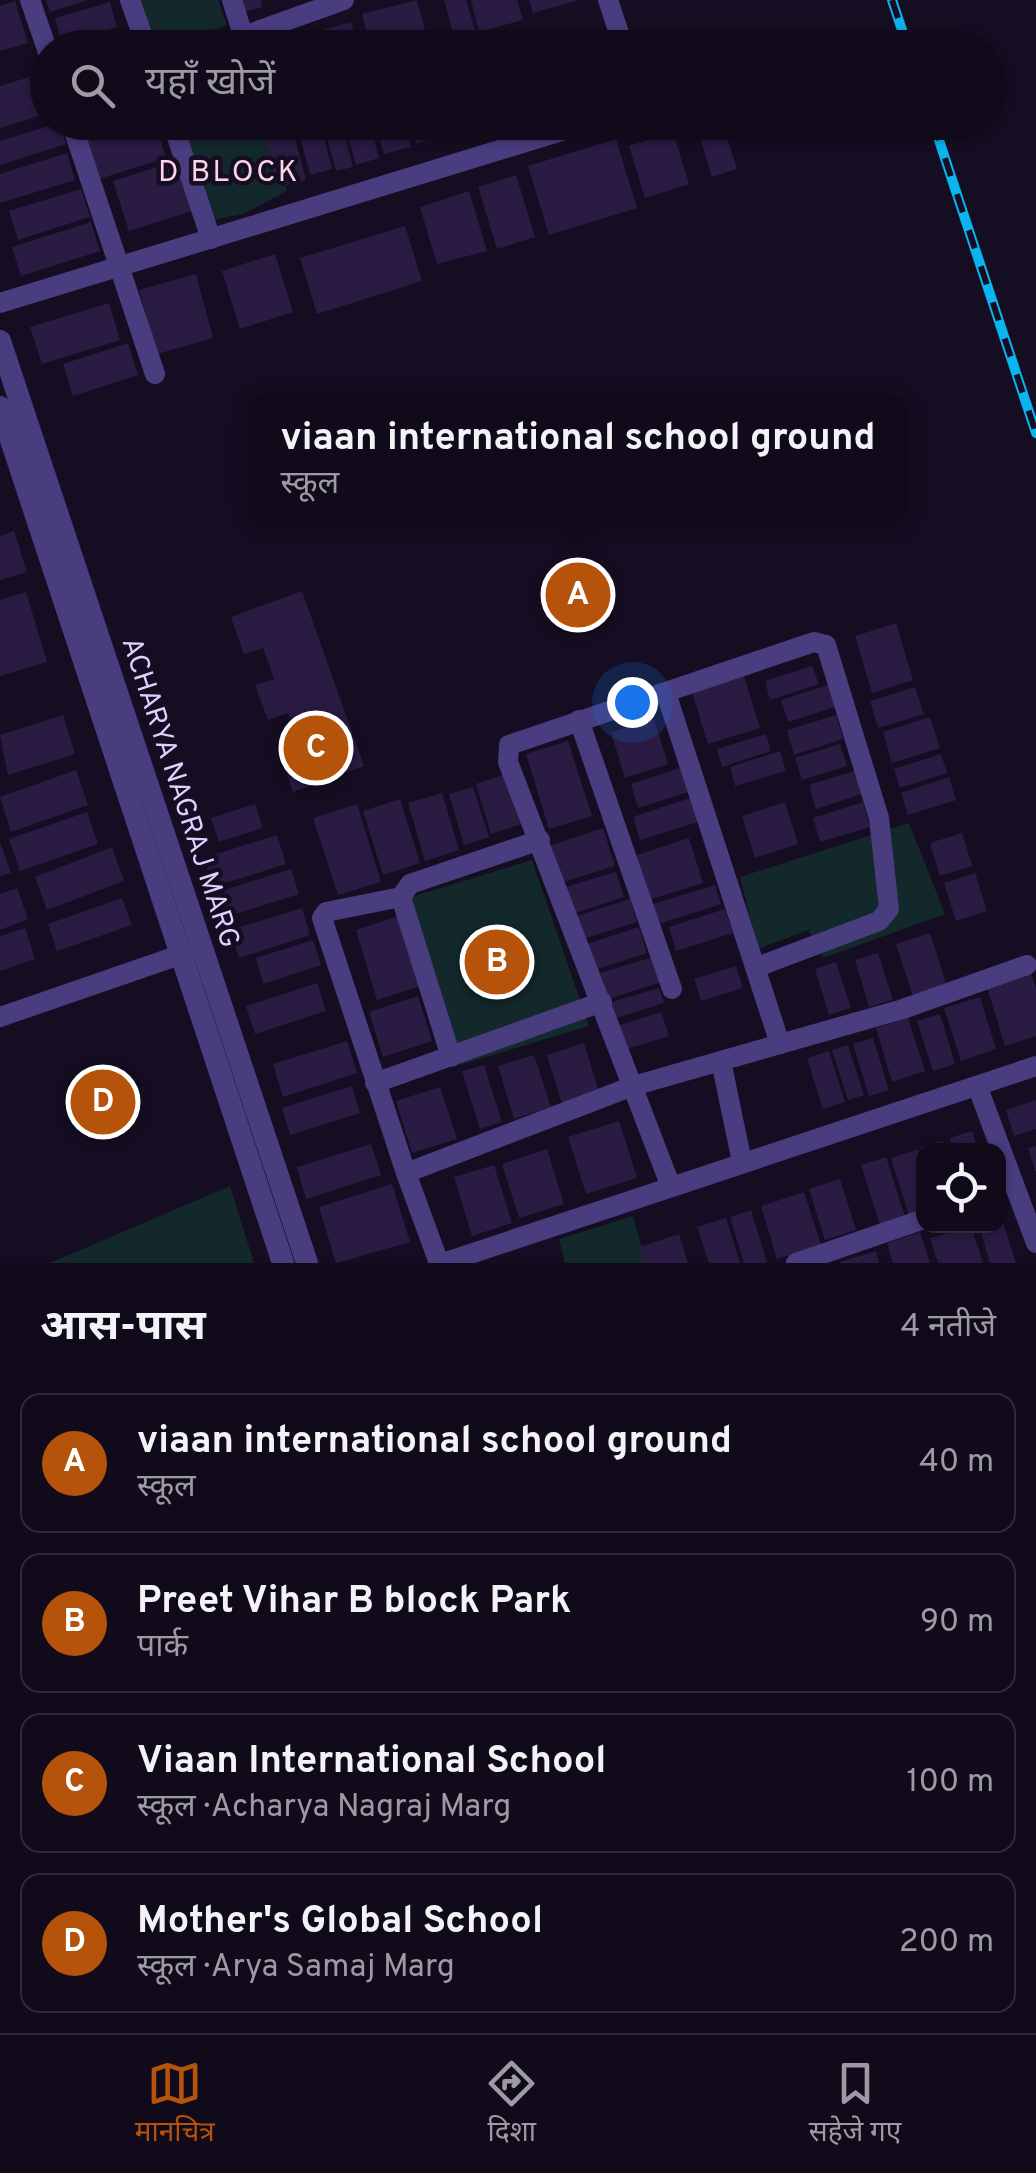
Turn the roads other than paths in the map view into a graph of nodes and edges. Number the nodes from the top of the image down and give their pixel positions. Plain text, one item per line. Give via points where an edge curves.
1 (30, 0) edge
2 (130, 0) edge
3 (232, 0) edge
4 (344, 0) edge
5 (608, 0) edge
6 (40, 30) edge
7 (141, 30) edge
8 (242, 30) edge
9 (258, 30) edge
10 (618, 30) edge
11 (77, 140) edge
12 (178, 140) edge
13 (532, 140) edge
14 (210, 239) junction
15 (119, 267) junction
16 (0, 303) edge
17 (0, 341) edge
18 (156, 374) dead end
19 (0, 406) edge
20 (666, 693) junction
21 (579, 720) junction
22 (540, 840) junction
23 (402, 896) junction
24 (191, 951) junction
25 (1028, 964) dead end
26 (757, 967) junction
27 (672, 988) dead end
28 (602, 1002) junction
29 (0, 1017) edge
30 (780, 1044) junction
31 (451, 1057) junction
32 (721, 1061) junction
33 (1036, 1066) edge
34 (375, 1083) junction
35 (633, 1086) junction
36 (978, 1088) junction
37 (993, 1143) edge
38 (742, 1162) junction
39 (406, 1173) junction
40 (672, 1187) junction
41 (1006, 1191) edge
42 (916, 1222) edge
43 (1036, 1243) edge
44 (283, 1263) edge
45 (306, 1263) edge
46 (441, 1263) edge
47 (796, 1263) edge

1 - 6 street
2 - 7 street
3 - 8 street
4 - 9 street
5 - 10 street
11 - 15 street
12 - 14 street
13 - 14 street
14 - 15 street
15 - 16 street
15 - 18 street
17 - 24 street, ACHARYA NAGRAJ MARG
19 - 24 street, ACHARYA NAGRAJ MARG
20 - 21 street
20 - 26 street
20 - 26 street via 814,642 829,650 878,818 889,909 880,921
21 - 22 street via 509,745 508,762
21 - 27 street
22 - 23 street via 410,884
22 - 28 street
23 - 31 street
23 - 34 street via 322,918
24 - 29 street
24 - 44 street, ACHARYA NAGRAJ MARG
24 - 45 street, ACHARYA NAGRAJ MARG
25 - 30 street
26 - 30 street
28 - 31 street
28 - 35 street
30 - 32 street
31 - 34 street
32 - 35 street
32 - 38 street
33 - 36 street
34 - 39 street
35 - 39 street
35 - 40 street
36 - 37 street
36 - 38 street
38 - 40 street
39 - 46 street
40 - 46 street
41 - 43 street
42 - 47 street

